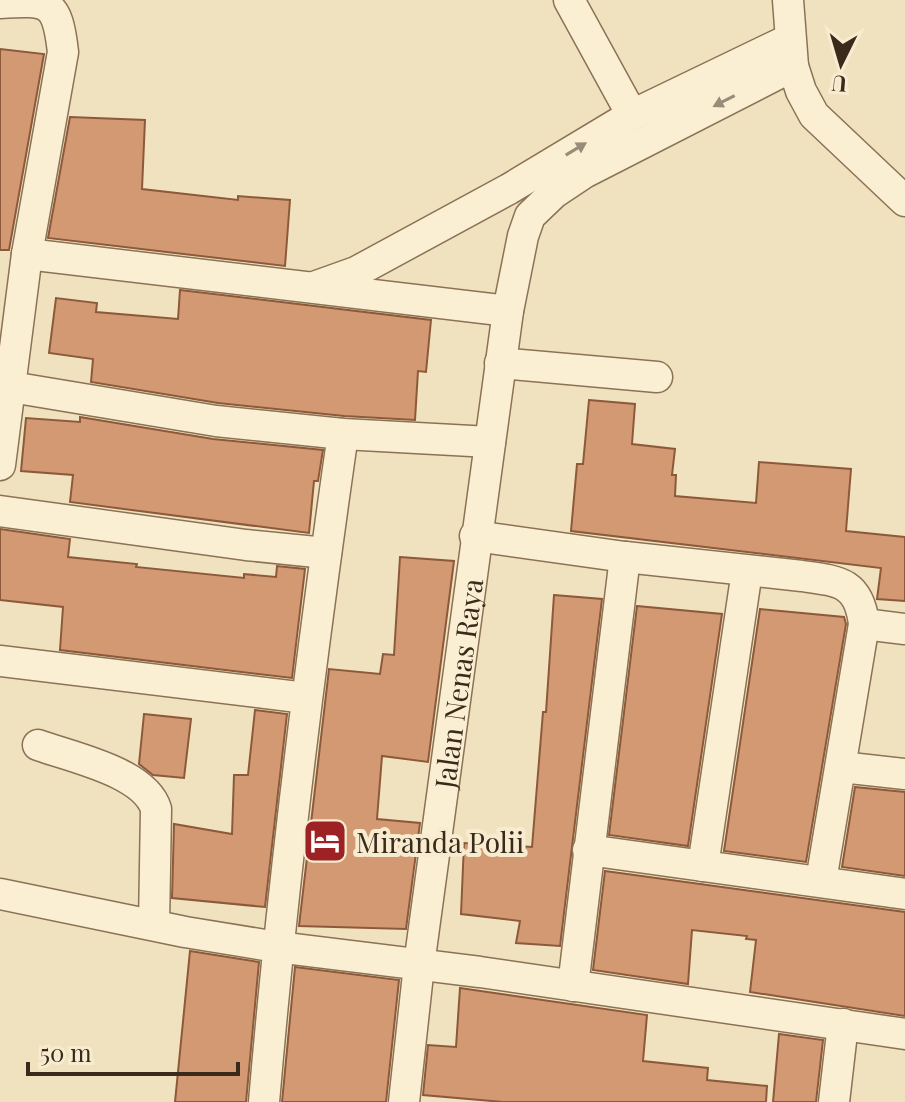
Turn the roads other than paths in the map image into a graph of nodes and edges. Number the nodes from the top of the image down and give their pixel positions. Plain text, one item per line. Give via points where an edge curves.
1 (569, 0) edge
2 (788, 0) edge
3 (0, 3) edge
4 (792, 52) junction
5 (632, 115) junction
6 (509, 189) junction
7 (905, 201) edge
8 (530, 216) junction
9 (27, 254) junction
10 (314, 287) junction
11 (508, 311) junction
12 (500, 363) junction
13 (657, 377) dead end
14 (11, 387) junction
15 (343, 434) junction
16 (490, 442) junction
17 (0, 465) edge
18 (0, 511) edge
19 (475, 536) junction
20 (326, 553) junction
21 (625, 557) junction
22 (747, 571) junction
23 (864, 624) junction
24 (905, 629) edge
25 (0, 661) edge
26 (306, 698) junction
27 (38, 745) dead end
28 (841, 767) junction
29 (905, 774) edge
30 (588, 850) junction
31 (703, 866) junction
32 (821, 881) junction
33 (0, 894) edge
34 (905, 894) edge
35 (154, 925) junction
36 (277, 947) junction
37 (419, 965) junction
38 (573, 986) junction
39 (843, 1024) junction
40 (905, 1034) edge
41 (264, 1102) edge
42 (405, 1102) edge
43 (834, 1102) edge

1 - 5 street
2 - 4 street
3 - 9 street via 48,6 60,25 63,52
4 - 5 street
4 - 7 street via 801,91 814,115
4 -> 8 street via 584,173
6 -> 5 street
6 - 8 street
6 - 10 street via 356,272
8 - 11 street, Jalan Nenas Raya
9 - 10 street
9 - 14 street
10 - 11 street
11 - 12 street, Jalan Nenas Raya
12 - 13 street
12 - 16 street, Jalan Nenas Raya
14 - 15 street via 216,421
14 - 17 street
15 - 16 street
15 - 20 street
16 - 19 street, Jalan Nenas Raya
18 - 20 street
19 - 21 street
19 - 37 street, Jalan Nenas Raya
20 - 26 street
21 - 22 street
21 - 30 street
22 - 23 street via 828,580 851,588
22 - 31 street
23 - 24 street
23 - 28 street
25 - 26 street
26 - 36 street
27 - 35 street via 116,772 153,800
28 - 29 street
28 - 32 street
30 - 31 street
30 - 38 street
31 - 32 street
32 - 34 street
33 - 35 street
35 - 36 street
36 - 37 street
36 - 41 street
37 - 38 street
37 - 42 street, Jalan Nenas Raya
38 - 39 street
39 - 40 street
39 - 43 street

